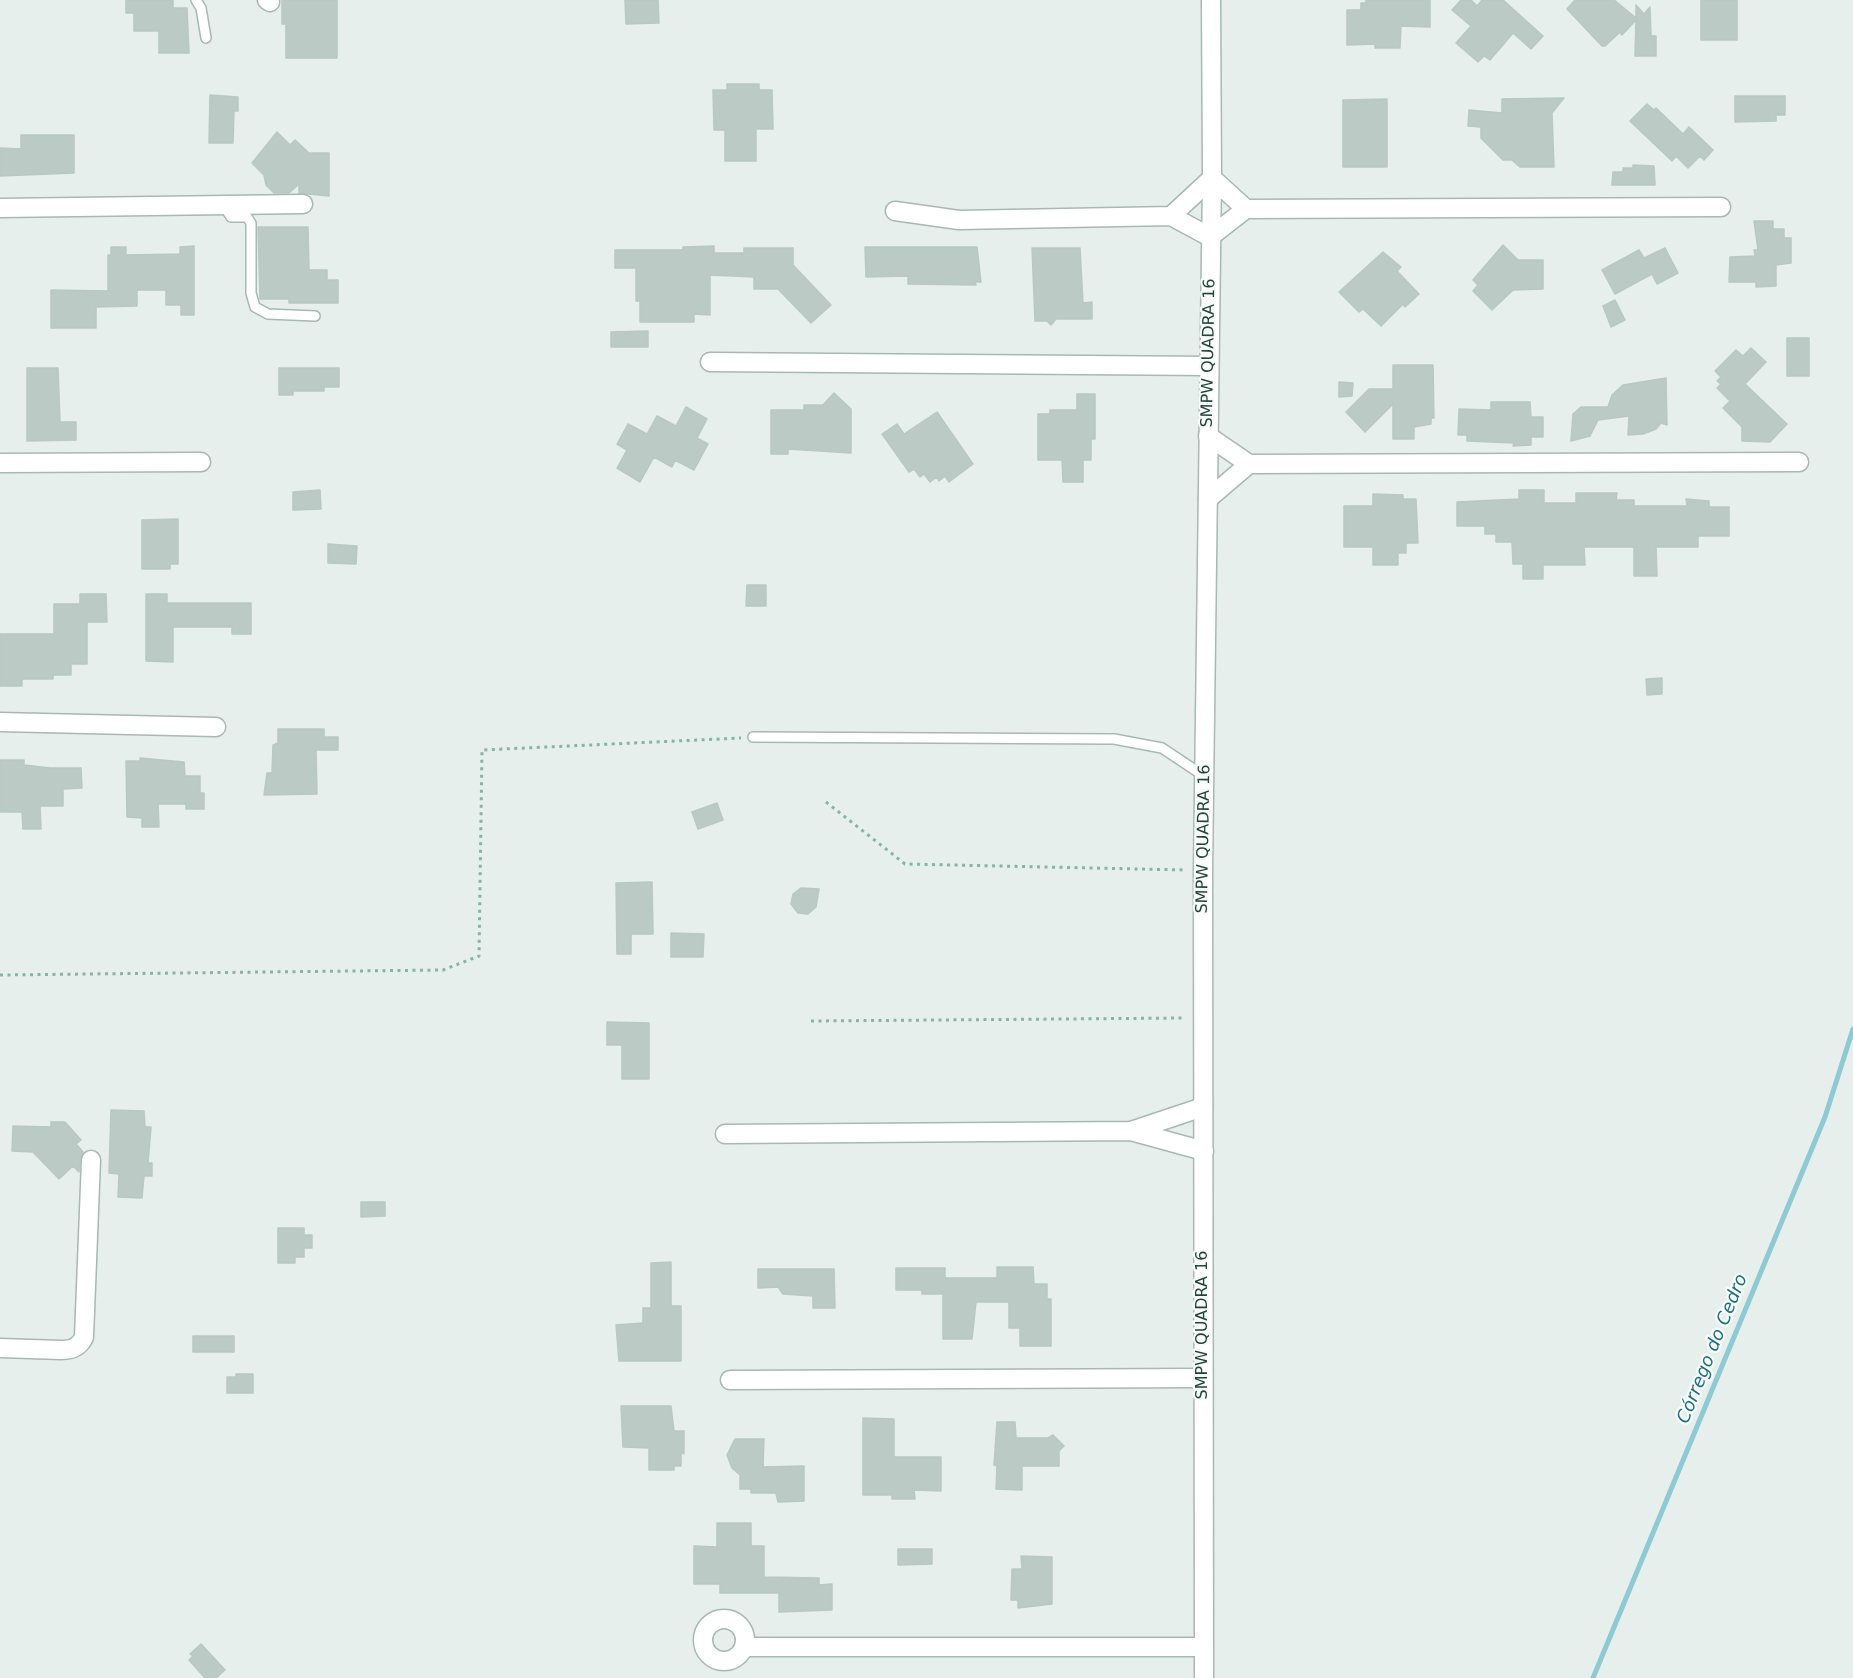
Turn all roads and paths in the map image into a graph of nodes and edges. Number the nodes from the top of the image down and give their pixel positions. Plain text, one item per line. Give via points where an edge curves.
1 (195, 0) edge
2 (1211, 0) edge
3 (206, 38) dead end
4 (1212, 178) junction
5 (303, 204) dead end
6 (224, 206) junction
7 (1721, 207) dead end
8 (0, 208) edge
9 (1246, 209) junction
10 (895, 212) dead end
11 (1171, 216) junction
12 (1210, 237) junction
13 (315, 316) dead end
14 (710, 362) dead end
15 (1209, 366) junction
16 (1208, 436) junction
17 (201, 462) dead end
18 (1799, 462) dead end
19 (0, 463) edge
20 (1249, 464) junction
21 (1208, 499) junction
22 (0, 722) edge
23 (216, 727) dead end
24 (753, 737) joint
25 (1204, 776) junction
26 (826, 802) dead end
27 (1203, 870) junction
28 (0, 975) edge
29 (1203, 1018) junction
30 (811, 1021) dead end
31 (1203, 1107) junction
32 (1131, 1131) junction
33 (725, 1134) dead end
34 (1204, 1151) junction
35 (91, 1160) dead end
36 (0, 1348) edge
37 (1203, 1378) junction
38 (730, 1380) dead end
39 (744, 1647) dead end
40 (1203, 1647) junction
41 (1204, 1678) edge

1 - 3 lane via 201,8
2 - 4 street, SMPW QUADRA 16
4 - 9 street
4 - 11 street
4 - 12 street, SMPW QUADRA 16
5 - 6 street
6 - 8 street
6 - 13 lane via 231,217 247,217 251,224 251,293 255,307 268,314
7 - 9 street
9 - 12 street
10 - 11 street via 959,220
11 - 12 street
12 - 15 street, SMPW QUADRA 16
14 - 15 street
15 - 16 street, SMPW QUADRA 16
16 - 20 street
16 - 21 street, SMPW QUADRA 16
17 - 19 street
18 - 20 street
20 - 21 street
21 - 25 street, SMPW QUADRA 16
22 - 23 street
24 - 25 lane via 1114,739 1162,748
24 - 28 path via 482,750 478,956 443,970
25 - 27 street, SMPW QUADRA 16
26 - 27 path via 905,864
27 - 29 street, SMPW QUADRA 16
29 - 30 path
29 - 31 street, SMPW QUADRA 16
31 - 32 street
31 - 34 street, SMPW QUADRA 16
32 - 33 street
32 - 34 street
34 - 37 street, SMPW QUADRA 16
35 - 36 street via 84,1337 70,1350
37 - 38 street
37 - 40 street, SMPW QUADRA 16
39 - 40 street
40 - 41 street, SMPW QUADRA 16

